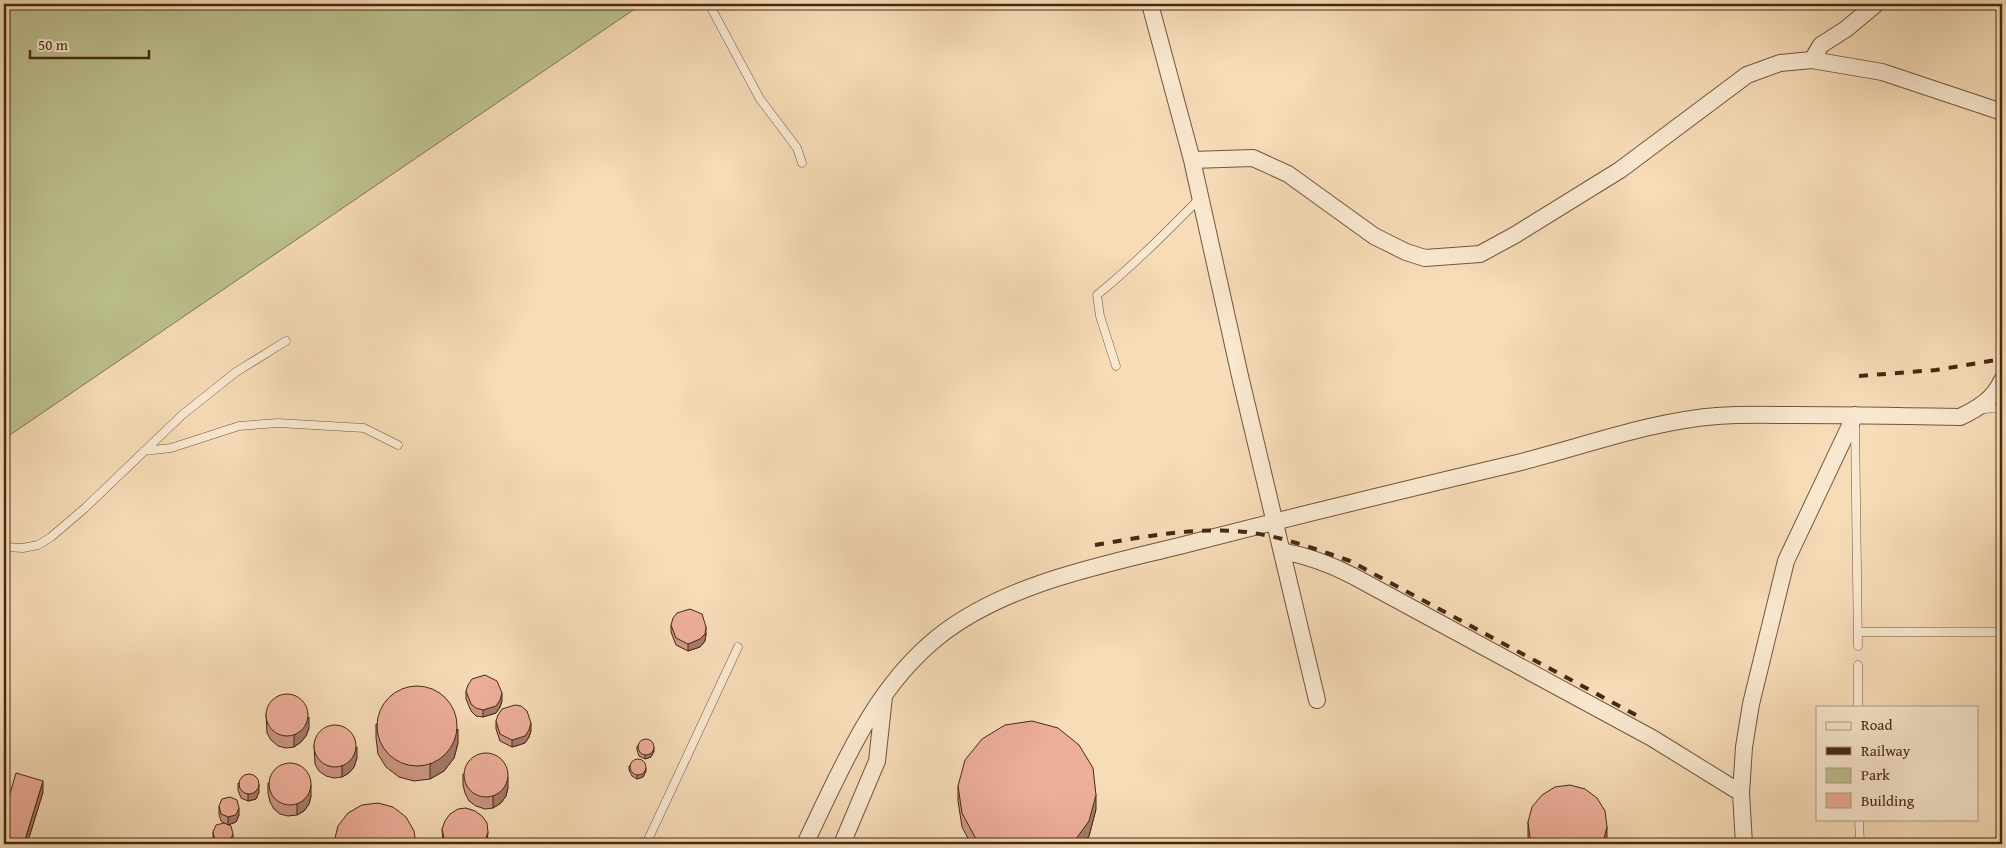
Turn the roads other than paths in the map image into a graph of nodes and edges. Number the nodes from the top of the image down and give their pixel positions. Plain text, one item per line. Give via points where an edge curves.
1 (709, 4) edge
2 (1150, 4) edge
3 (1876, 4) edge
4 (1812, 60) junction
5 (2002, 112) edge
6 (1192, 160) junction
7 (802, 163) dead end
8 (1200, 198) junction
9 (286, 341) dead end
10 (1116, 366) dead end
11 (2002, 380) edge
12 (1978, 408) junction
13 (2002, 408) edge
14 (1855, 415) junction
15 (398, 445) dead end
16 (144, 451) junction
17 (1275, 522) junction
18 (4, 547) edge
19 (1282, 551) junction
20 (1858, 632) junction
21 (2002, 632) edge
22 (1858, 646) dead end
23 (738, 647) dead end
24 (1858, 665) dead end
25 (884, 693) junction
26 (1318, 700) dead end
27 (1858, 706) edge
28 (1741, 793) junction
29 (1860, 820) edge
30 (646, 844) edge
31 (805, 844) edge
32 (842, 844) edge
33 (1744, 844) edge
34 (1860, 844) edge

1 - 7 lane via 760,99 797,148
2 - 6 street
3 - 4 street via 1846,30 1821,45
4 - 5 street via 1882,72
4 - 6 street via 1780,64 1747,75 1620,170 1480,254 1425,258 1406,252 1374,236 1288,174 1253,158
6 - 8 street
8 - 10 lane via 1122,275 1097,295 1100,316
8 - 17 street
9 - 16 lane via 236,372 182,415
11 - 12 street via 1998,390
12 - 13 lane
12 - 14 street via 1960,417
14 - 17 street via 1717,416 1683,420
14 - 20 lane
14 - 28 street via 1786,561 1751,704
15 - 16 lane via 364,428 278,422 239,426 171,448
16 - 18 lane via 52,537 38,545
17 - 19 street
17 - 25 street via 1022,589 977,610 938,637
19 - 26 street
19 - 28 street via 1307,556 1353,576 1643,733
20 - 21 lane
20 - 22 lane
23 - 30 lane
24 - 27 lane
25 - 31 street via 858,736
25 - 32 street via 877,761
28 - 33 street
29 - 34 lane

